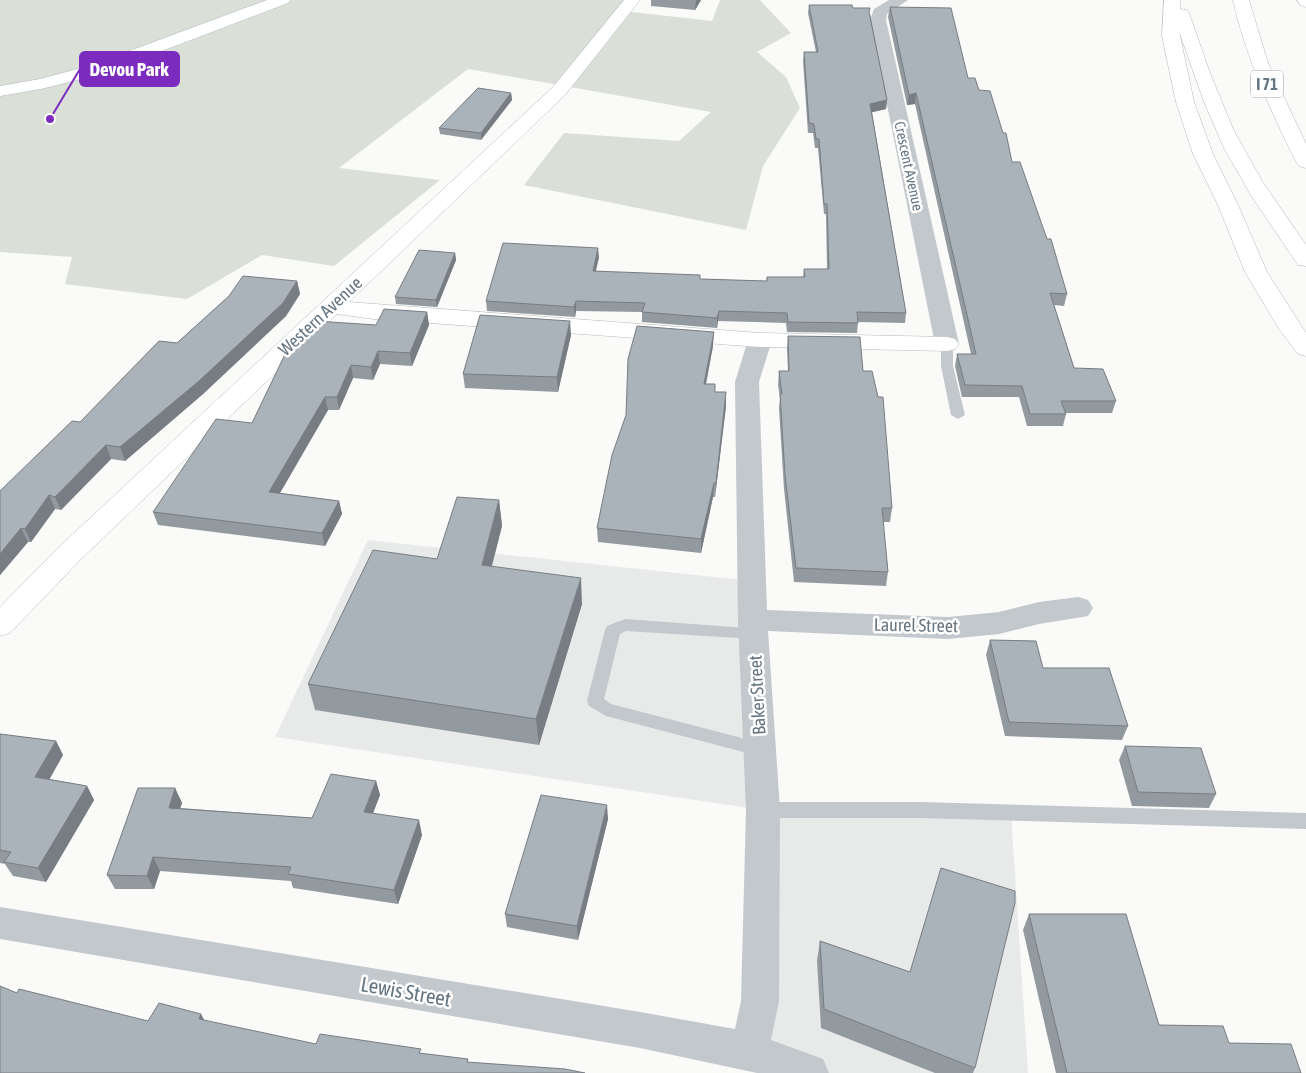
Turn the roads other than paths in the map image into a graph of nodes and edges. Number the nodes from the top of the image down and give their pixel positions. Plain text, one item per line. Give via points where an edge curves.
1 (282, 0) edge
2 (632, 0) edge
3 (900, 0) edge
4 (1172, 0) edge
5 (1177, 0) edge
6 (1241, 0) edge
7 (0, 91) edge
8 (1306, 162) edge
9 (1306, 260) edge
10 (330, 306) junction
11 (760, 340) junction
12 (947, 344) junction
13 (1306, 349) edge
14 (958, 415) dead end
15 (1078, 608) dead end
16 (0, 625) edge
17 (754, 626) junction
18 (759, 749) junction
19 (763, 810) junction
20 (1306, 821) edge
21 (0, 923) edge
22 (750, 1062) edge
23 (809, 1073) edge

1 - 7 main road via 95,70
2 - 10 main road, Western Avenue via 559,91
3 - 12 street, Crescent Avenue via 880,12 878,20
4 - 13 main road via 1170,36 1185,102 1203,154 1256,272
5 - 9 main road via 1198,66 1226,131 1246,170
6 - 8 main road, I 71 via 1259,66
10 - 11 main road via 374,312
10 - 16 main road, Western Avenue
11 - 12 main road
11 - 17 street, Baker Street via 747,382
12 - 14 lane
15 - 17 street, Laurel Street via 999,623 948,628
17 - 18 street, Baker Street
17 - 18 lane via 625,625 613,630 595,701 606,709
18 - 19 street, Baker Street
19 - 20 lane via 920,810
19 - 22 street, Baker Street via 760,1001
21 - 22 street, Lewis Street via 620,1027
22 - 23 street, Lewis Street

